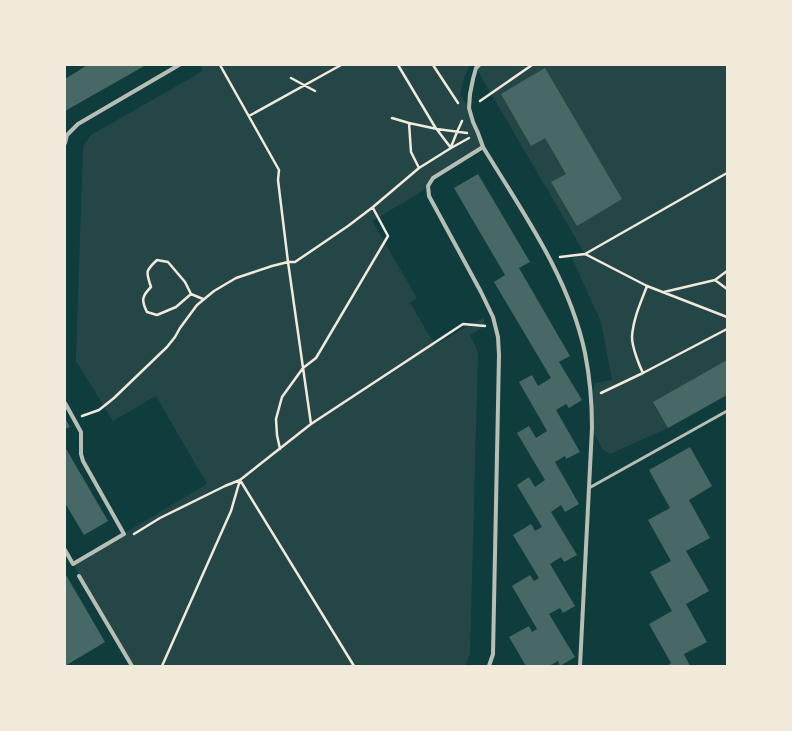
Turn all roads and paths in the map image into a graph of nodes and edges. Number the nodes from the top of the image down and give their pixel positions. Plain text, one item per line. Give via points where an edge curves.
1 (178, 65) edge
2 (220, 65) edge
3 (341, 65) edge
4 (398, 65) edge
5 (433, 65) edge
6 (479, 65) edge
7 (532, 65) edge
8 (291, 78) dead end
9 (305, 85) junction
10 (315, 91) dead end
11 (469, 108) junction
12 (249, 116) junction
13 (392, 118) dead end
14 (409, 123) junction
15 (437, 129) junction
16 (457, 132) junction
17 (478, 133) junction
18 (65, 143) edge
19 (451, 148) junction
20 (483, 148) junction
21 (419, 168) junction
22 (727, 173) edge
23 (373, 207) junction
24 (585, 254) junction
25 (550, 258) junction
26 (288, 262) junction
27 (727, 271) edge
28 (715, 280) junction
29 (647, 286) junction
30 (727, 290) edge
31 (663, 292) junction
32 (191, 294) junction
33 (204, 299) junction
34 (493, 317) junction
35 (727, 317) edge
36 (727, 329) edge
37 (303, 368) junction
38 (643, 374) junction
39 (592, 397) junction
40 (65, 403) edge
41 (727, 411) edge
42 (75, 420) junction
43 (311, 424) junction
44 (280, 449) junction
45 (240, 480) junction
46 (589, 488) junction
47 (130, 537) dead end
48 (65, 550) edge
49 (79, 576) dead end
50 (132, 666) edge
51 (162, 666) edge
52 (354, 666) edge
53 (488, 666) edge
54 (580, 666) edge

1 - 18 street via 78,124 67,135
2 - 12 path
3 - 9 path
4 - 15 path
5 - 11 path via 458,103
6 - 11 street via 473,79
7 - 11 path
8 - 9 path
9 - 10 path
9 - 12 path
11 - 16 path
11 - 17 street
12 - 26 path via 279,170
13 - 14 path
14 - 15 path
14 - 21 path via 411,152
15 - 16 path
15 - 19 path
16 - 17 path
16 - 19 path
17 - 19 path
17 - 20 street
19 - 21 path
20 - 25 street
20 - 34 street via 433,178 428,186 429,196
21 - 23 path
22 - 24 path
23 - 26 path via 294,262
23 - 37 path via 388,236 316,358
24 - 25 path
24 - 29 path
25 - 39 street via 577,322
26 - 33 path via 236,278
26 - 37 path
27 - 28 path
28 - 30 path
28 - 31 path
29 - 31 path
29 - 38 path via 636,315 632,338
31 - 35 path
32 - 32 path via 185,282 168,262 157,260 149,267 147,275 151,287 144,294 143,304 147,312 157,315 176,307
32 - 33 path
33 - 42 path via 167,347 114,398 99,410
34 - 43 path via 484,327 463,324
34 - 53 street via 498,337 499,363 493,654
36 - 38 path
37 - 43 path
37 - 44 path via 282,397 278,411 276,419
38 - 39 path
39 - 46 street
40 - 42 street
41 - 46 lane
42 - 48 street via 81,432 83,461 124,534 73,564
43 - 44 path
44 - 45 path
45 - 47 path via 160,518
45 - 51 path via 231,511
45 - 52 path
46 - 54 street
49 - 50 street

